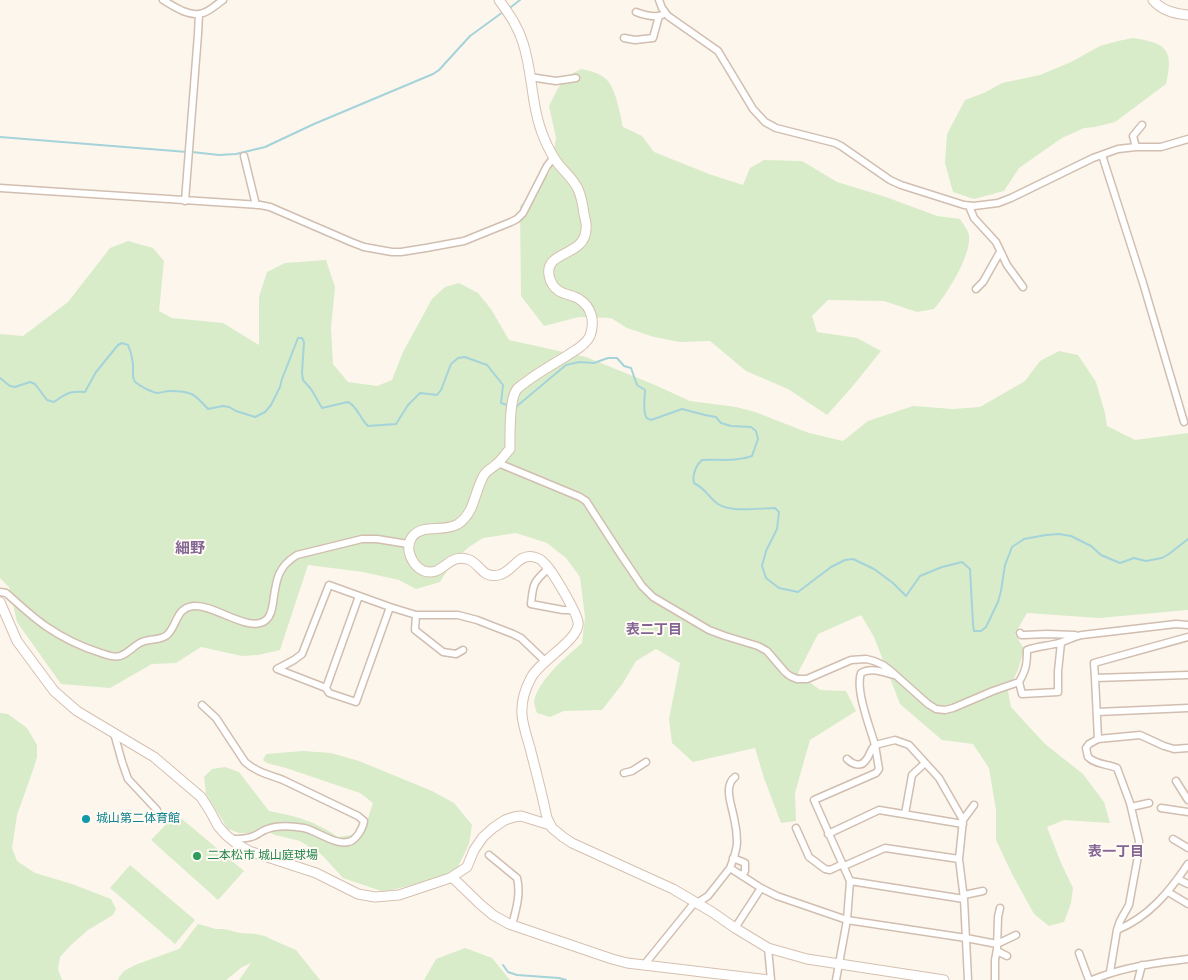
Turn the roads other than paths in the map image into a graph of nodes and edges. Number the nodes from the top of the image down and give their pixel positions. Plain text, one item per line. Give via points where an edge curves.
1 (163, 0) edge
2 (180, 0) edge
3 (223, 0) edge
4 (499, 0) edge
5 (660, 0) edge
6 (1153, 0) edge
7 (177, 8) junction
8 (636, 12) dead end
9 (199, 14) junction
10 (662, 15) junction
11 (1188, 15) edge
12 (624, 38) dead end
13 (530, 77) junction
14 (576, 78) dead end
15 (1142, 125) dead end
16 (1188, 139) edge
17 (1136, 147) junction
18 (1102, 154) junction
19 (244, 156) dead end
20 (554, 157) junction
21 (0, 188) edge
22 (185, 201) junction
23 (256, 205) junction
24 (968, 206) junction
25 (1000, 252) junction
26 (1023, 287) dead end
27 (976, 289) dead end
28 (1184, 422) dead end
29 (498, 463) junction
30 (408, 544) junction
31 (549, 568) junction
32 (0, 592) edge
33 (359, 596) junction
34 (0, 602) edge
35 (390, 607) junction
36 (573, 610) junction
37 (416, 615) junction
38 (1188, 625) edge
39 (1020, 632) dead end
40 (1077, 636) junction
41 (1188, 637) edge
42 (1062, 643) junction
43 (463, 650) dead end
44 (545, 661) junction
45 (896, 675) junction
46 (1188, 675) edge
47 (1095, 678) junction
48 (1019, 682) junction
49 (326, 688) junction
50 (202, 705) dead end
51 (1188, 708) edge
52 (1097, 712) junction
53 (114, 733) junction
54 (1098, 739) junction
55 (875, 745) junction
56 (1188, 748) edge
57 (847, 759) dead end
58 (646, 762) dead end
59 (925, 763) junction
60 (624, 774) dead end
61 (736, 777) dead end
62 (1176, 781) dead end
63 (1188, 800) edge
64 (1148, 803) dead end
65 (974, 805) dead end
66 (1131, 807) junction
67 (1161, 808) dead end
68 (158, 810) dead end
69 (1188, 812) edge
70 (904, 814) junction
71 (963, 822) junction
72 (550, 825) junction
73 (796, 828) dead end
74 (828, 834) junction
75 (1173, 839) dead end
76 (232, 840) junction
77 (1188, 848) edge
78 (488, 855) dead end
79 (733, 858) junction
80 (959, 859) junction
81 (1188, 864) edge
82 (843, 865) junction
83 (730, 868) junction
84 (452, 876) junction
85 (742, 876) junction
86 (1178, 878) junction
87 (850, 881) junction
88 (1188, 884) edge
89 (761, 888) junction
90 (983, 891) dead end
91 (1168, 892) junction
92 (964, 897) junction
93 (696, 903) junction
94 (1188, 904) edge
95 (1000, 908) dead end
96 (847, 920) junction
97 (512, 925) junction
98 (734, 928) junction
99 (1117, 930) junction
100 (1016, 935) dead end
101 (966, 938) junction
102 (997, 944) junction
103 (768, 948) junction
104 (997, 951) junction
105 (1079, 953) dead end
106 (1007, 956) dead end
107 (1187, 958) edge
108 (839, 964) junction
109 (644, 965) junction
110 (1142, 965) junction
111 (1110, 972) junction
112 (770, 980) edge
113 (836, 980) edge
114 (944, 980) edge
115 (968, 980) edge
116 (995, 980) edge
117 (1090, 980) edge
118 (1138, 980) edge

1 - 7 street
2 - 7 street
3 - 9 street
4 - 13 street via 524,44
5 - 10 street
6 - 11 street via 1169,11
7 - 9 street
8 - 10 street
9 - 22 street
10 - 12 street via 653,38
10 - 24 street via 718,51 753,109 769,125 835,143 890,180
13 - 14 street via 556,81
13 - 20 street via 539,122
15 - 17 street via 1133,136
16 - 17 street via 1161,147
17 - 18 street
18 - 24 street via 1024,193 984,205
18 - 28 street
19 - 23 street
20 - 23 street via 523,213 517,218 464,241 416,250 392,252 364,246 270,207
20 - 29 street via 577,186 586,235 575,248 553,260 549,276 559,291 587,306 592,313 591,334 580,347 517,389 511,411 510,448
21 - 22 street
22 - 23 street
24 - 25 street
25 - 26 street
25 - 27 street
29 - 30 street via 485,474 474,503 463,520 449,528 421,530
29 - 45 street via 586,501 642,586 653,597 709,630 767,651 790,676 807,680 858,659 874,661
30 - 31 street via 414,565 426,571 463,558 491,575 503,573 520,559 529,557 541,560
30 - 32 street via 362,539 298,555 289,560 279,573 267,620 256,624 245,622 195,606 181,612 166,636 145,640 114,657 79,645 46,627 6,593
31 - 36 street
31 - 36 street via 533,585 531,604
33 - 35 street
33 - 49 street
33 - 49 street via 328,585 302,654 276,669
34 - 53 street via 17,640 54,691 77,711
35 - 37 street
35 - 49 street via 356,702 329,693
36 - 44 street via 578,622 574,636
37 - 43 street via 415,630 443,652 456,654
37 - 44 street via 458,614 477,620 521,638
38 - 40 street
39 - 40 street via 1022,635
40 - 42 street
41 - 47 street via 1094,663
42 - 48 street via 1027,650 1027,664
42 - 48 street via 1058,692 1022,694
44 - 72 street via 530,678 522,713
45 - 48 street via 928,704 945,710
45 - 55 street via 870,670 859,677 860,694
46 - 47 street
47 - 52 street
50 - 76 street via 216,718 249,766 358,816 364,822 350,842 295,827 267,829 251,837
51 - 52 street
52 - 54 street
53 - 68 street via 128,779
53 - 76 street via 154,758 200,798 218,826
54 - 56 street via 1140,735 1164,746
54 - 66 street via 1086,748 1088,757 1118,768
55 - 57 street via 861,765
55 - 59 street via 895,740 909,745
55 - 74 street via 879,769 876,773 814,800
58 - 60 street
59 - 70 street via 912,775
59 - 71 street via 939,778
61 - 79 street via 730,784 729,798 736,831
62 - 63 street
64 - 66 street
65 - 71 street
66 - 99 street via 1139,841 1138,856 1129,904
67 - 69 street
70 - 71 street
70 - 74 street via 879,810
71 - 80 street
72 - 84 street via 522,816 505,820 483,836 466,867
72 - 93 street via 572,843
73 - 82 street via 809,857 825,870
74 - 82 street
75 - 77 street
76 - 84 street via 249,851 316,873 366,896 399,895
78 - 97 street via 517,878 518,903
79 - 83 street
79 - 85 street via 745,863
80 - 82 street via 885,848
80 - 92 street
81 - 86 street
82 - 87 street
83 - 85 street
83 - 93 street via 708,896
84 - 97 street via 487,910
85 - 89 street
86 - 88 street
86 - 91 street
87 - 92 street
87 - 96 street
89 - 96 street via 796,904
89 - 98 street
90 - 92 street
91 - 94 street
91 - 99 street via 1141,916
92 - 101 street
93 - 98 street
93 - 109 street
95 - 102 street
96 - 101 street
96 - 108 street
97 - 109 street via 612,959
98 - 103 street
99 - 111 street
100 - 102 street
101 - 102 street
101 - 115 street
102 - 104 street
103 - 108 street via 807,960
103 - 112 street
104 - 106 street
104 - 116 street
105 - 117 street
107 - 110 street
108 - 113 street
108 - 114 street
109 - 112 street
110 - 111 street
110 - 118 street
111 - 117 street

